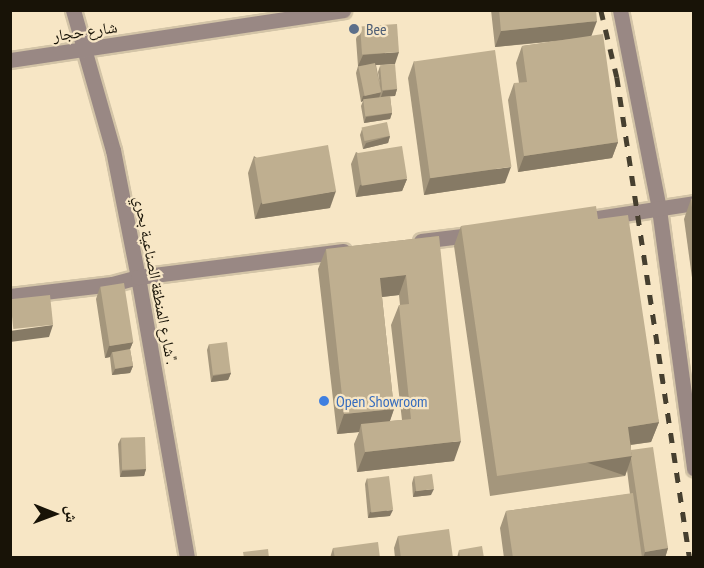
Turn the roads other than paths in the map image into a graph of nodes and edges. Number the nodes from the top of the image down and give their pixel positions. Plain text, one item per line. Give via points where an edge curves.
1 (74, 10) edge
2 (343, 10) edge
3 (620, 10) edge
4 (84, 50) junction
5 (10, 60) edge
6 (693, 203) edge
7 (658, 209) junction
8 (566, 223) edge
9 (494, 232) edge
10 (411, 242) edge
11 (364, 248) edge
12 (138, 277) junction
13 (10, 296) edge
14 (693, 469) edge
15 (187, 558) edge

1 - 4 street, شارع المنطقة الصناعية بحري".
2 - 4 street, شارع حجار
3 - 7 street
4 - 5 street, شارع حجار
4 - 12 street, شارع المنطقة الصناعية بحري". via 112,150
6 - 7 street
7 - 8 street
7 - 14 street
9 - 10 street
11 - 12 street
12 - 13 street via 112,284
12 - 15 street, شارع المنطقة الصناعية بحري".

